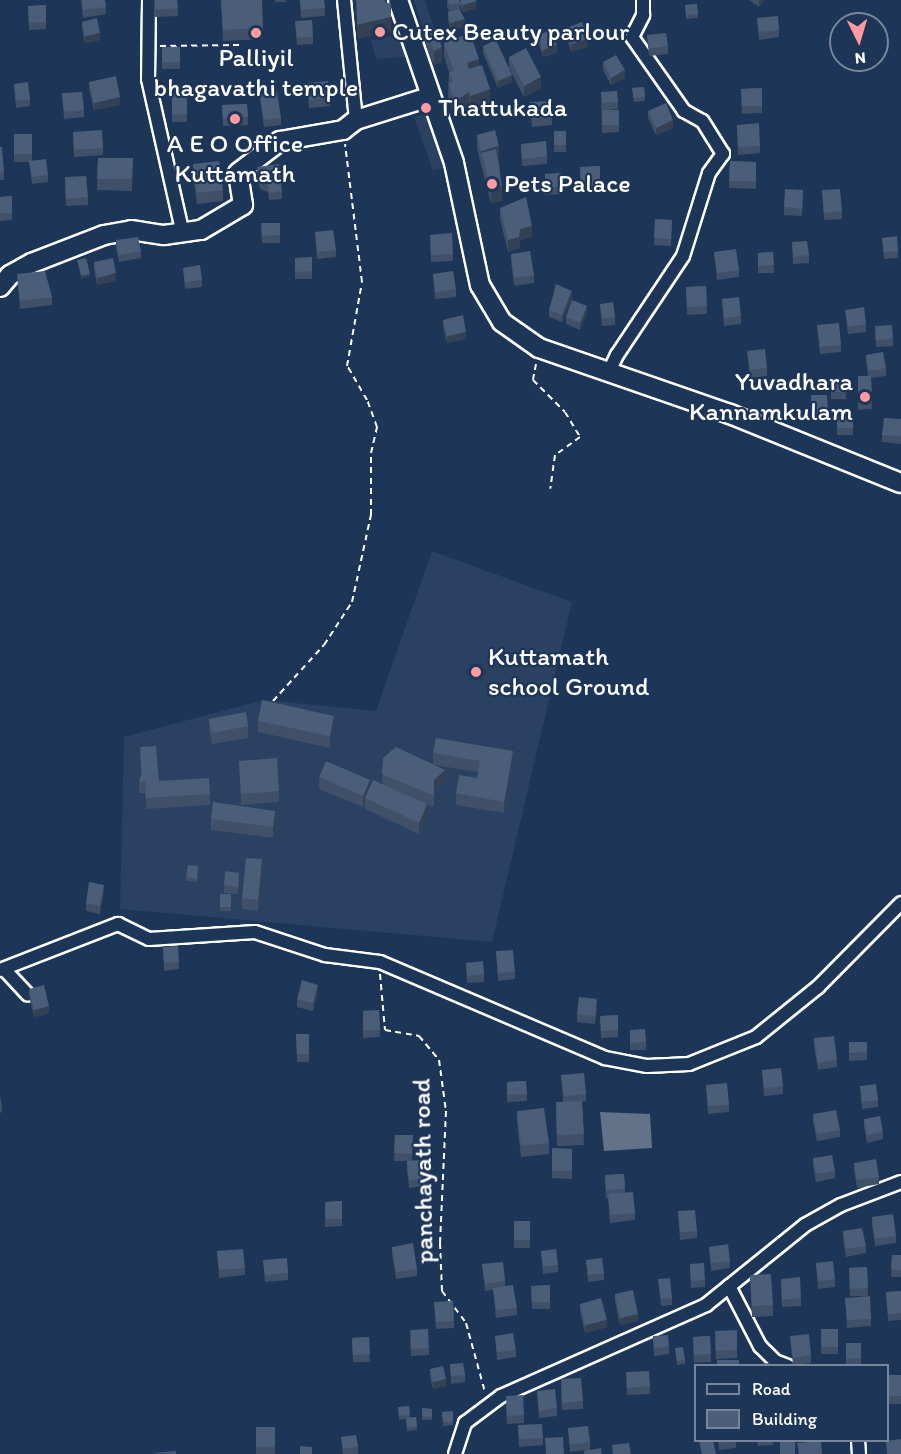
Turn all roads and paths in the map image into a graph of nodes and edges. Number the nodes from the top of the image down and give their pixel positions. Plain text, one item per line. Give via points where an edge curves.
1 (149, 0) edge
2 (344, 0) edge
3 (398, 0) edge
4 (643, 0) edge
5 (240, 45) dead end
6 (148, 47) junction
7 (429, 97) junction
8 (350, 125) junction
9 (183, 234) junction
10 (0, 287) edge
11 (539, 348) junction
12 (608, 374) junction
13 (901, 483) edge
14 (550, 489) dead end
15 (273, 701) edge
16 (901, 903) edge
17 (380, 962) junction
18 (2, 969) edge
19 (28, 995) edge
20 (901, 1182) edge
21 (729, 1286) junction
22 (785, 1364) edge
23 (491, 1404) junction
24 (455, 1454) edge

1 - 6 street
2 - 8 street
3 - 7 main road
4 - 12 street via 643,15 632,38 684,111 702,121 723,154 709,173 683,256 616,355
5 - 6 path
6 - 9 street via 148,79
7 - 8 main road
7 - 11 main road via 454,163 480,285 502,322
8 - 9 main road via 280,141 238,173 243,206 201,230
8 - 15 path via 362,282 347,366 367,400 377,428 371,453 371,515 352,602 324,645
9 - 10 main road via 131,230 104,235 32,263 10,275
11 - 12 main road
11 - 14 path via 533,380 565,412 580,437 555,454
12 - 13 main road via 730,414
16 - 17 street via 818,987 756,1037 689,1064 646,1066 604,1058
17 - 18 street via 325,955 255,932 149,939 118,924
17 - 23 path, panchayath road via 386,1030 419,1036 439,1060 446,1111 440,1243 442,1291 466,1323
18 - 19 street
20 - 21 street via 841,1205 805,1225
21 - 22 street via 760,1346 775,1361
21 - 23 street via 706,1305 542,1375
23 - 24 street via 465,1423

